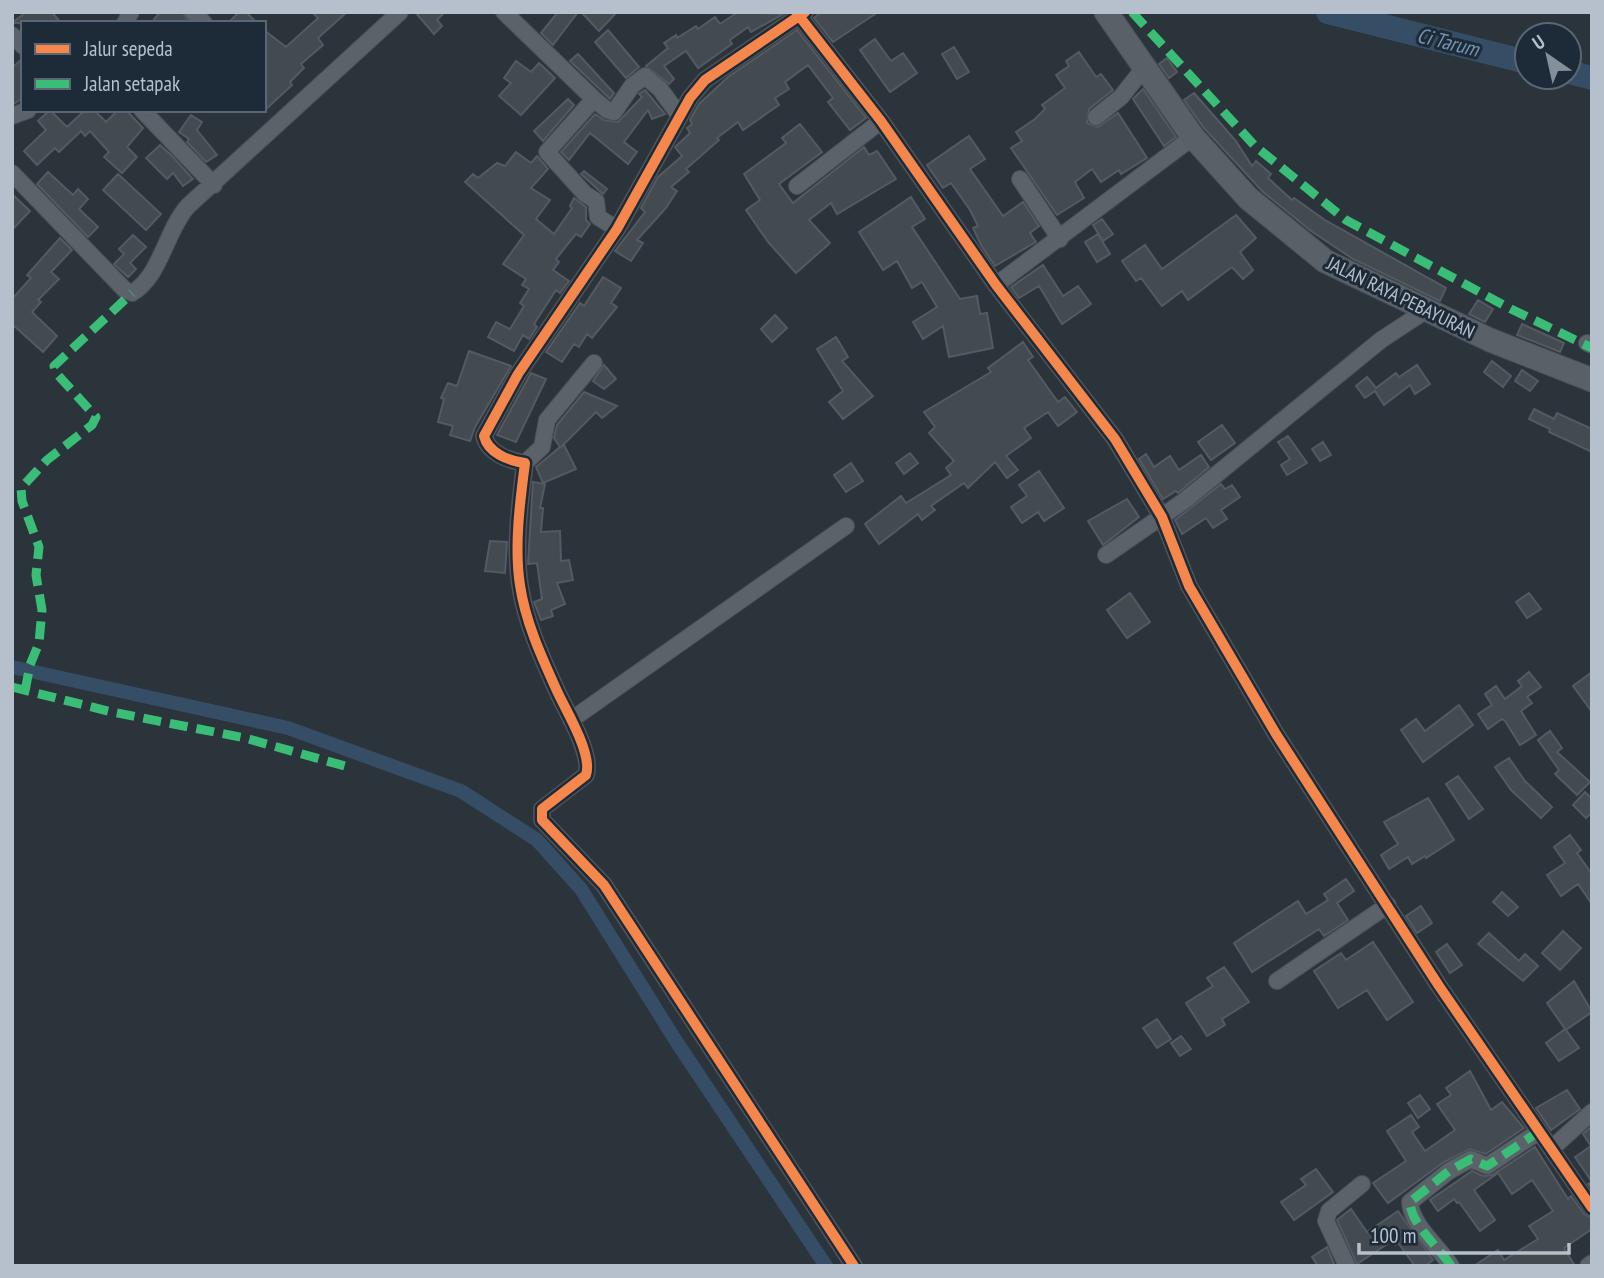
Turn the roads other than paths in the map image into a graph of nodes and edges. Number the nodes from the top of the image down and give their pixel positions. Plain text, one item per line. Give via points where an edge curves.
1 (400, 12) edge
2 (504, 12) edge
3 (1106, 12) edge
4 (800, 13) edge
5 (1144, 68) junction
6 (594, 99) junction
7 (144, 112) edge
8 (679, 115) junction
9 (1096, 117) dead end
10 (881, 121) junction
11 (1193, 137) junction
12 (12, 173) edge
13 (1020, 179) dead end
14 (214, 185) junction
15 (797, 186) dead end
16 (617, 229) junction
17 (1060, 239) junction
18 (996, 285) junction
19 (1425, 311) junction
20 (594, 363) dead end
21 (1592, 380) edge
22 (525, 463) junction
23 (1162, 517) junction
24 (846, 526) dead end
25 (1106, 555) dead end
26 (571, 720) junction
27 (1388, 905) junction
28 (1278, 981) dead end
29 (1592, 1112) edge
30 (1538, 1132) junction
31 (1550, 1149) junction
32 (1362, 1184) dead end
33 (1592, 1208) edge
34 (854, 1266) edge
35 (1348, 1266) edge
36 (1451, 1266) edge

1 - 14 street
2 - 6 street
3 - 5 main road, JALAN RAYA PEBAYURAN
4 - 8 street via 705,80
4 - 10 street
5 - 9 street via 1121,97
5 - 11 main road, JALAN RAYA PEBAYURAN
6 - 8 street via 614,112 645,76
6 - 16 street via 547,154 596,201 598,217
7 - 14 street
8 - 16 street
10 - 15 street
10 - 18 street
11 - 17 street
11 - 19 main road, JALAN RAYA PEBAYURAN via 1248,198 1325,261
12 - 14 street via 132,293 155,264 179,216
13 - 17 street
16 - 22 street via 485,430 487,445 503,457
17 - 18 street
18 - 23 street via 1093,408
19 - 21 main road, JALAN RAYA PEBAYURAN
19 - 23 street via 1381,340
20 - 22 street via 547,420 542,447
22 - 26 street via 520,585 540,651
23 - 25 street
23 - 27 street via 1183,573 1239,673
24 - 26 street
26 - 34 street via 588,772 542,808 542,820 604,885
27 - 28 street
27 - 30 street
29 - 31 street
30 - 31 street
30 - 36 street via 1487,1166 1472,1158 1410,1202 1423,1229
31 - 33 street
32 - 35 street via 1329,1211 1326,1221

